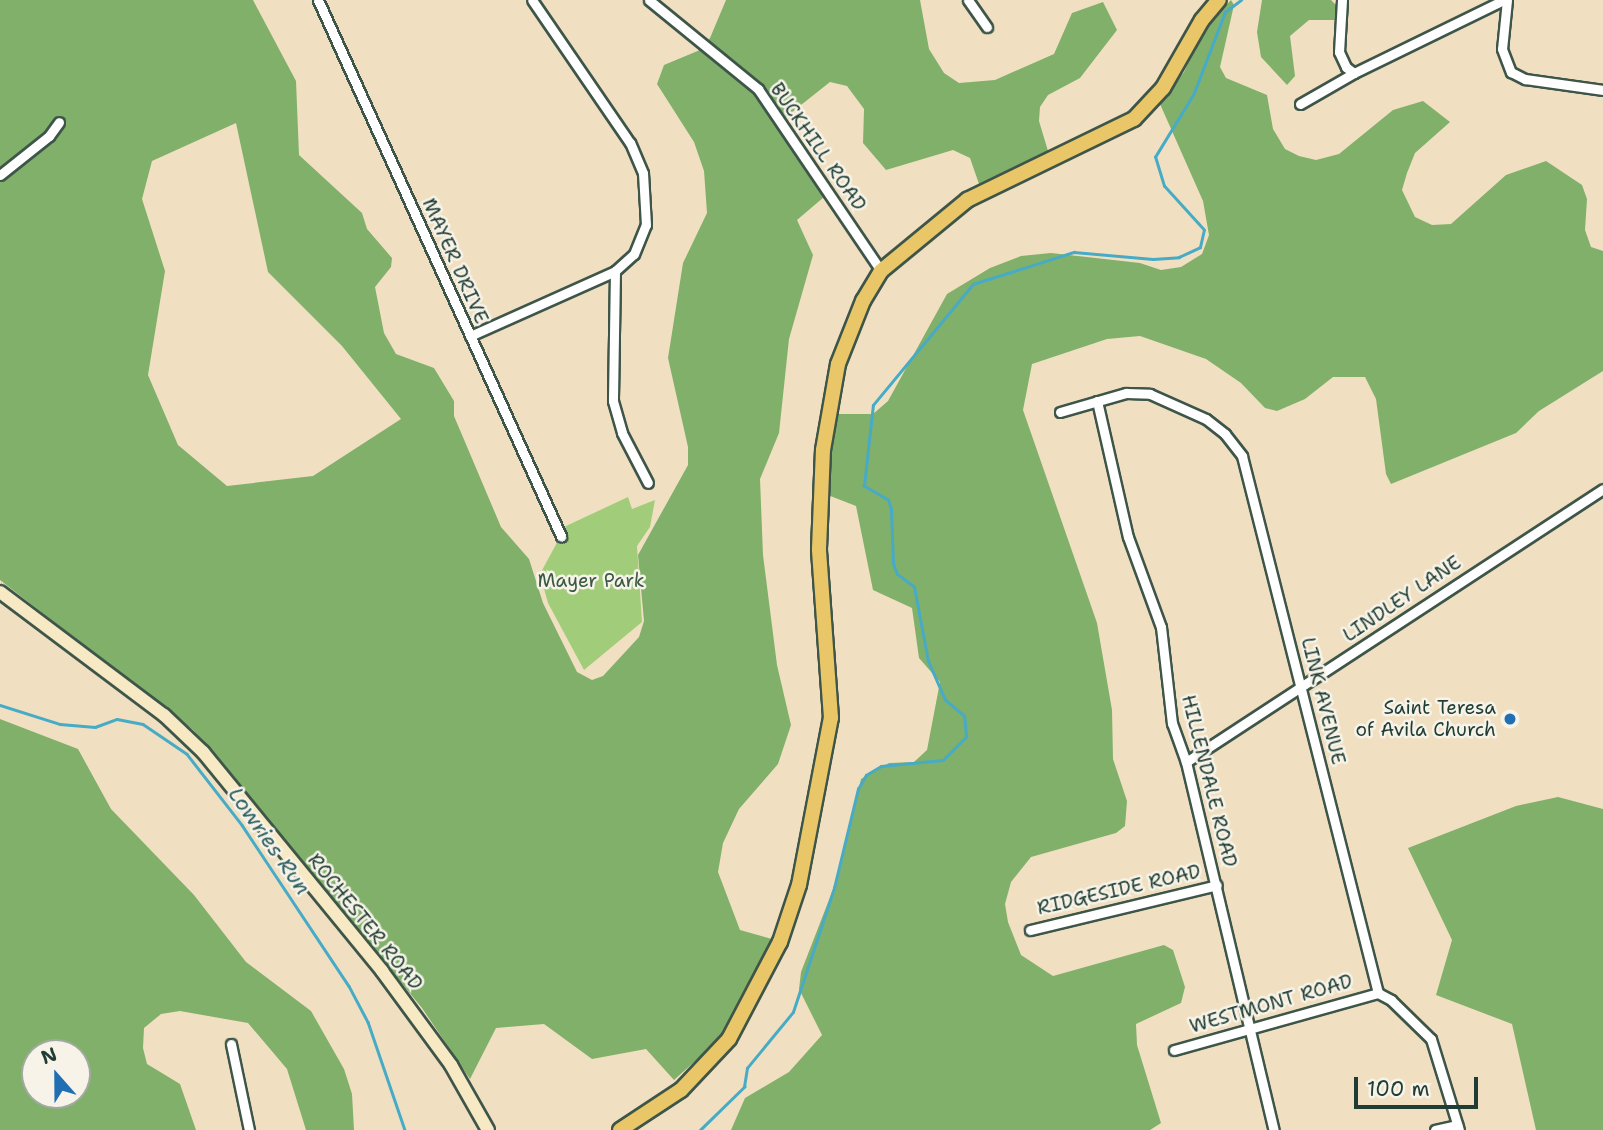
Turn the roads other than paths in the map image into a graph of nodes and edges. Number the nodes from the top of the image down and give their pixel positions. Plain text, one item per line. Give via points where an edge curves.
1 (318, 0) edge
2 (532, 0) edge
3 (649, 0) edge
4 (968, 0) edge
5 (1219, 0) edge
6 (1342, 0) edge
7 (1505, 0) edge
8 (986, 27) dead end
9 (1354, 73) junction
10 (1603, 90) edge
11 (1300, 104) dead end
12 (60, 122) dead end
13 (0, 175) edge
14 (615, 271) junction
15 (881, 271) junction
16 (470, 336) junction
17 (1097, 401) junction
18 (1060, 412) dead end
19 (648, 483) dead end
20 (1603, 489) edge
21 (561, 536) dead end
22 (0, 592) edge
23 (1302, 689) junction
24 (1186, 762) junction
25 (1217, 885) junction
26 (1030, 930) dead end
27 (1378, 993) junction
28 (1248, 1027) junction
29 (231, 1044) dead end
30 (1174, 1050) dead end
31 (1458, 1127) edge
32 (248, 1130) edge
33 (488, 1130) edge
34 (620, 1130) edge
35 (1274, 1130) edge
36 (1435, 1130) edge

1 - 16 street, MAYER DRIVE
2 - 14 street via 612,112 643,173 646,225 634,254
3 - 15 street, BUCKHILL ROAD via 763,95
4 - 8 street
5 - 15 main road via 1202,20 1163,88 1129,124 1029,166 967,200
6 - 9 street via 1339,52 1346,68
7 - 9 street
7 - 10 street via 1502,49 1511,72 1525,79
9 - 11 street
12 - 13 street
14 - 16 street
14 - 19 street via 613,401 622,433
15 - 34 main road via 846,338 824,441 819,549 831,718 794,905 780,942 729,1039 681,1090
16 - 21 street, MAYER DRIVE
17 - 18 street, LINK AVENUE
17 - 23 street, LINK AVENUE via 1126,393 1150,394 1178,404 1226,434 1241,456
17 - 24 street, HILLENDALE ROAD via 1128,537 1161,626 1171,716
20 - 23 street, LINDLEY LANE via 1363,643
22 - 33 street, ROCHESTER ROAD via 164,715 203,752 382,971 451,1065
23 - 24 street, LINDLEY LANE
23 - 27 street, LINK AVENUE
24 - 25 street, HILLENDALE ROAD
25 - 26 street, RIDGESIDE ROAD
25 - 28 street, HILLENDALE ROAD
27 - 28 street, WESTMONT ROAD
27 - 31 street via 1391,999 1432,1039
28 - 30 street, WESTMONT ROAD
28 - 35 street, HILLENDALE ROAD
29 - 32 street
31 - 36 street

